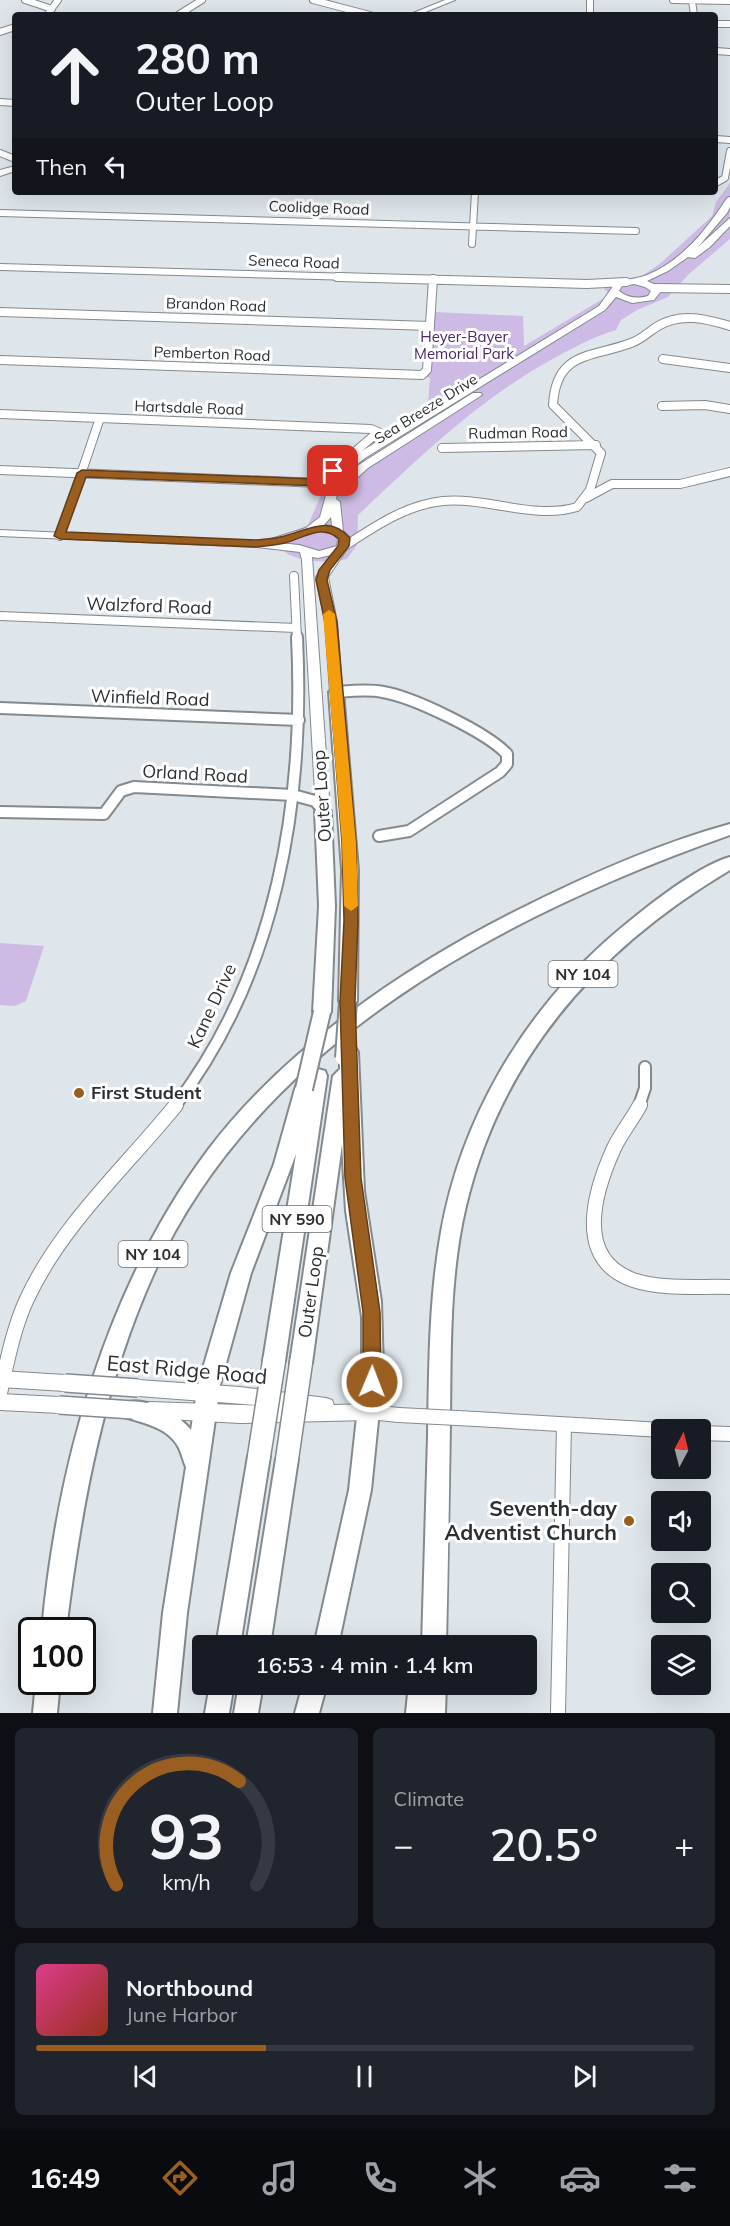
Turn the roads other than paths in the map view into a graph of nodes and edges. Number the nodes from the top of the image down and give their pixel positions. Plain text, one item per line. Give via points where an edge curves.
1 (25, 0) edge
2 (58, 0) edge
3 (202, 0) edge
4 (313, 0) edge
5 (451, 0) edge
6 (673, 0) edge
7 (692, 1) edge
8 (725, 1) edge
9 (51, 9) junction
10 (49, 12) edge
11 (183, 12) edge
12 (359, 12) edge
13 (420, 12) edge
14 (730, 151) edge
15 (0, 153) edge
16 (12, 164) edge
17 (718, 183) edge
18 (475, 195) edge
19 (730, 200) edge
20 (0, 213) edge
21 (730, 221) edge
22 (473, 226) junction
23 (636, 231) dead end
24 (472, 244) dead end
25 (0, 267) edge
26 (433, 279) junction
27 (626, 282) junction
28 (636, 282) junction
29 (587, 284) junction
30 (730, 289) edge
31 (615, 291) junction
32 (654, 291) junction
33 (631, 300) junction
34 (0, 312) edge
35 (430, 326) junction
36 (730, 326) edge
37 (663, 359) dead end
38 (0, 360) edge
39 (730, 368) edge
40 (662, 406) dead end
41 (730, 409) edge
42 (0, 414) edge
43 (100, 418) junction
44 (596, 445) junction
45 (442, 447) dead end
46 (0, 470) edge
47 (730, 472) edge
48 (82, 473) junction
49 (586, 498) junction
50 (380, 524) junction
51 (306, 531) junction
52 (0, 533) edge
53 (339, 533) junction
54 (60, 536) junction
55 (258, 544) junction
56 (342, 548) junction
57 (303, 550) junction
58 (294, 576) dead end
59 (308, 576) junction
60 (0, 616) edge
61 (296, 628) junction
62 (336, 692) junction
63 (0, 708) edge
64 (299, 720) junction
65 (321, 780) junction
66 (293, 795) junction
67 (323, 811) junction
68 (0, 812) edge
69 (730, 829) edge
70 (378, 836) dead end
71 (730, 863) edge
72 (347, 1055) junction
73 (645, 1067) dead end
74 (311, 1083) junction
75 (730, 1287) edge
76 (1, 1384) edge
77 (0, 1402) edge
78 (206, 1403) junction
79 (133, 1410) junction
80 (369, 1412) junction
81 (564, 1425) junction
82 (651, 1429) edge
83 (711, 1433) edge
84 (730, 1434) edge
85 (194, 1478) junction
86 (437, 1552) junction
87 (56, 1617) edge
88 (230, 1635) edge
89 (260, 1635) edge
90 (328, 1635) edge
91 (426, 1635) edge
92 (435, 1635) edge
93 (47, 1695) edge
94 (220, 1695) edge
95 (249, 1695) edge
96 (312, 1695) edge
97 (420, 1695) edge
98 (434, 1695) edge
99 (45, 1713) edge
100 (165, 1713) edge
101 (217, 1713) edge
102 (246, 1713) edge
103 (307, 1713) edge
104 (418, 1713) edge
105 (433, 1713) edge
106 (558, 1713) edge

1 - 9 street
2 - 9 street
3 - 11 street
4 - 12 street
5 - 13 main road
6 - 7 street
7 - 8 street
9 - 10 street
14 - 17 street via 725,178
15 - 16 street
18 - 22 street
19 - 28 main road via 694,245 652,277
20 - 22 street, Coolidge Road
21 - 32 main road via 707,245 661,277
22 - 23 street, Coolidge Road
22 - 24 street
25 - 26 street, Seneca Road
26 - 29 street, Seneca Road
26 - 35 street
27 - 28 main road
27 - 29 street, Seneca Road
27 - 31 main road, Sea Breeze Drive
28 - 32 main road
29 - 31 street, Seneca Road
30 - 32 street
31 - 33 main road
31 - 51 main road, Sea Breeze Drive via 602,308 355,460 334,484 325,519
32 - 33 main road, Sea Breeze Drive via 647,299
33 - 53 main road, Sea Breeze Drive via 617,304 353,474 336,500
34 - 35 street, Brandon Road
35 - 38 street, Pemberton Road via 427,370 422,375
36 - 44 street via 707,318 669,320 641,340 578,357 557,375 553,405
37 - 39 street
40 - 41 street
42 - 43 street, Hartsdale Road
43 - 48 street
43 - 48 street, Hartsdale Road via 377,430 319,483
44 - 45 street, Rudman Road
44 - 49 street via 601,453
46 - 48 street
47 - 49 street via 680,484 612,484
48 - 54 street
49 - 50 street via 575,508 560,510 439,501 403,509
50 - 53 street via 359,532
50 - 56 street
51 - 53 main road via 327,528
51 - 55 main road
51 - 57 main road, Outer Loop via 297,540
52 - 54 main road
53 - 56 main road, Sea Breeze Drive via 345,540
54 - 55 main road
55 - 57 main road
55 - 59 main road via 292,553 302,562
56 - 57 main road via 322,555
56 - 62 main road, Outer Loop / NY 590 via 322,580 331,622
57 - 59 main road, Outer Loop
58 - 61 street, Kane Drive
59 - 65 main road, Outer Loop
60 - 61 street, Walzford Road
61 - 64 street, Kane Drive
62 - 70 street via 394,695 494,740 507,754 507,764 500,772 409,831
62 - 72 highway, Outer Loop / NY 590, bridge via 350,870
63 - 64 street, Winfield Road
64 - 66 street, Kane Drive
65 - 66 street, Orland Road via 311,791
65 - 67 main road, Outer Loop
66 - 67 street, Orland Road via 315,801
66 - 68 street, Orland Road via 134,787 121,791 104,814
66 - 76 street, Kane Drive via 273,900 241,994 221,1035 179,1101 38,1279 20,1318
67 - 74 highway, Outer Loop, bridge via 327,906 322,1012
69 - 87 highway, NY 104 via 577,888 491,932 421,975 334,1036 274,1088 214,1156 168,1225 134,1295 100,1394 70,1525
71 - 86 highway, NY 104 via 653,911 574,982 518,1056 481,1127 459,1191 444,1279
72 - 80 highway via 354,1188 372,1322
72 - 89 highway, Outer Loop / NY 590, bridge
73 - 75 street via 644,1095 615,1147 599,1188 593,1234 597,1251 615,1271 634,1280
74 - 78 highway via 237,1286
74 - 88 highway, Outer Loop / NY 590, bridge via 274,1361
76 - 78 main road, East Ridge Road, bridge via 138,1388
77 - 79 main road, East Ridge Road, bridge
78 - 79 main road, East Ridge Road
78 - 80 main road, East Ridge Road
78 - 85 highway
79 - 85 highway via 164,1420 182,1433 192,1453
80 - 81 street, East Ridge Road, bridge
80 - 90 highway via 352,1529
81 - 82 street, East Ridge Road
81 - 106 street
83 - 84 street
85 - 100 highway
86 - 91 highway
86 - 92 highway, NY 104
93 - 99 highway
94 - 101 highway
95 - 102 highway
96 - 103 highway
97 - 104 highway
98 - 105 highway

